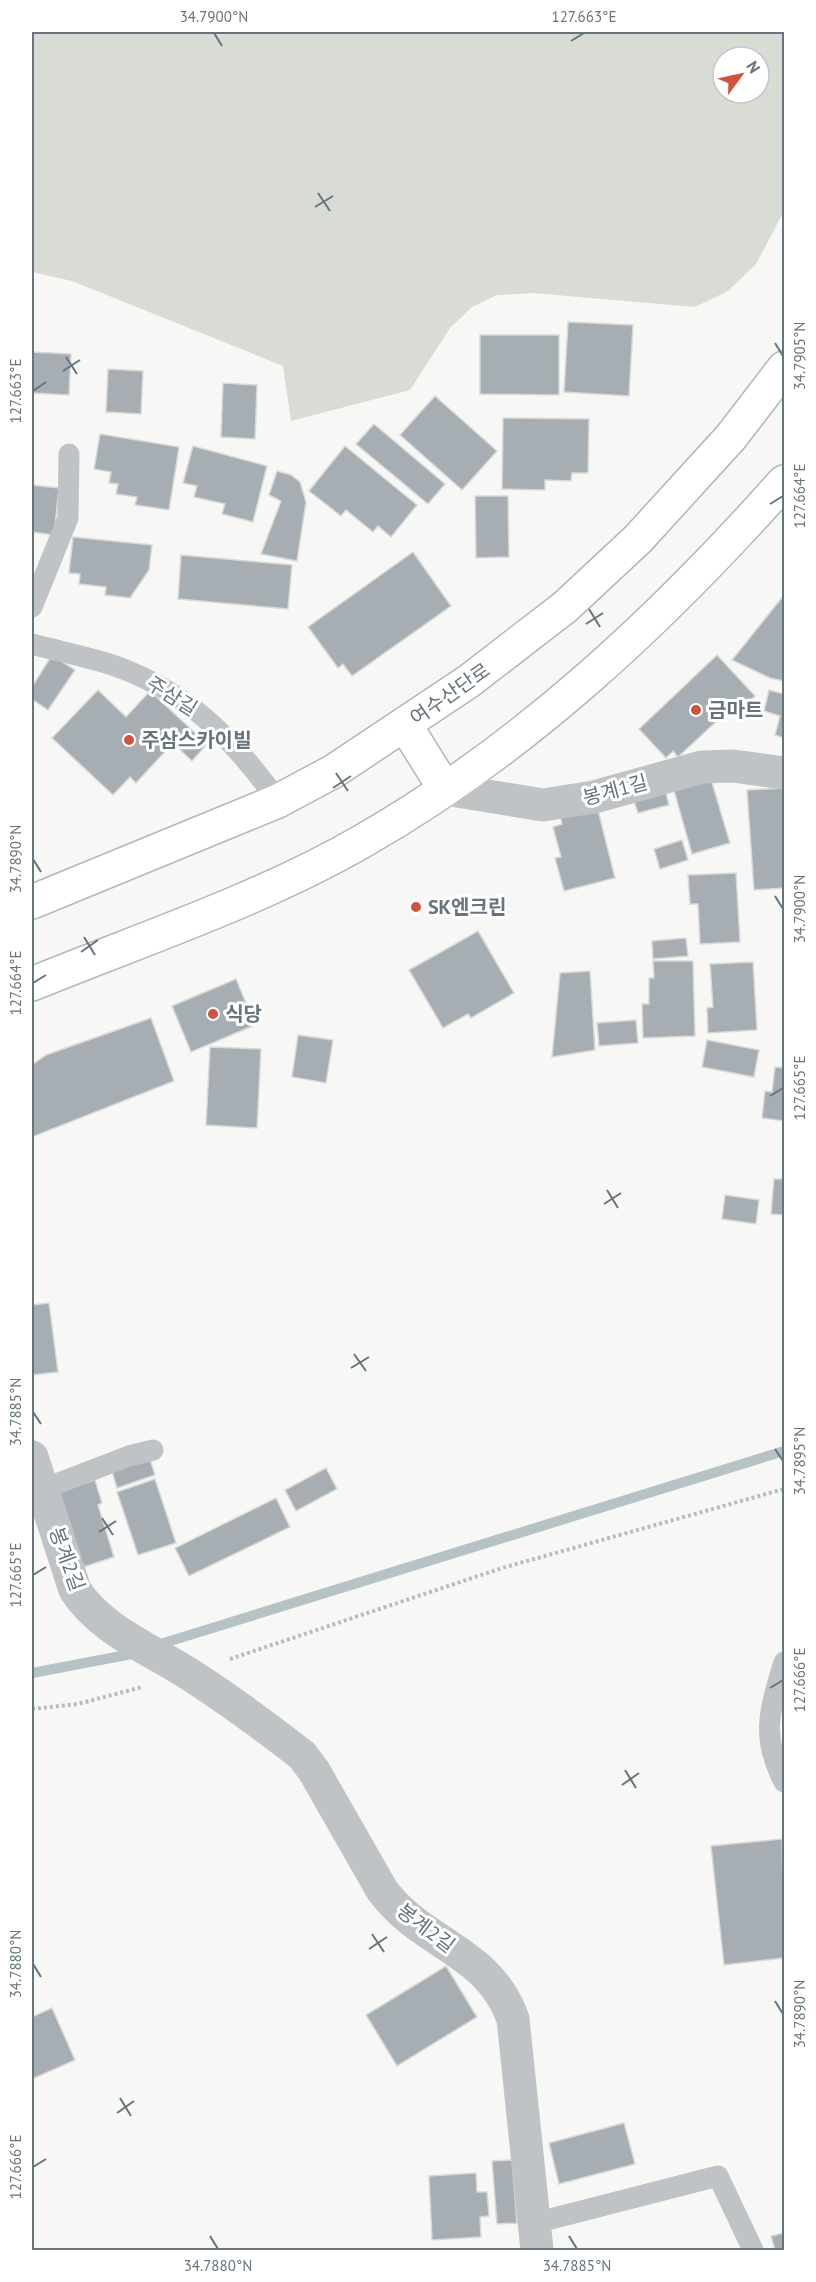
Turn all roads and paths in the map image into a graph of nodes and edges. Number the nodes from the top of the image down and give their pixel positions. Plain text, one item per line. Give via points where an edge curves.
1 (784, 368) edge
2 (69, 454) dead end
3 (784, 482) edge
4 (32, 607) edge
5 (32, 644) edge
6 (405, 725) junction
7 (784, 773) edge
8 (445, 789) junction
9 (278, 801) junction
10 (32, 902) edge
11 (32, 984) edge
12 (153, 1450) dead end
13 (32, 1457) edge
14 (43, 1489) junction
15 (784, 1489) edge
16 (784, 1662) edge
17 (182, 1670) junction
18 (32, 1709) edge
19 (784, 1782) edge
20 (536, 2237) edge
21 (753, 2250) edge

1 - 6 street, 여수산단로 via 731,437 605,571 517,646
2 - 4 lane via 69,518
3 - 8 street via 668,607 583,684 508,745
5 - 9 lane, 주삼길 via 131,672 166,689 220,730
6 - 8 street
6 - 9 street, 여수산단로 via 334,771
7 - 8 street, 봉계1길 via 733,766 702,767 594,797 543,805
8 - 11 street via 310,869
9 - 10 street, 여수산단로
12 - 14 lane
13 - 14 street, 봉계2길
14 - 17 street, 봉계2길 via 75,1590 83,1603 103,1621
15 - 17 path via 502,1568
16 - 19 lane via 771,1706 768,1739
17 - 18 path via 78,1704
17 - 20 street, 봉계2길 via 302,1755 396,1908 483,1971 506,1999 513,2019
20 - 21 lane, 봉계2길 via 718,2176

